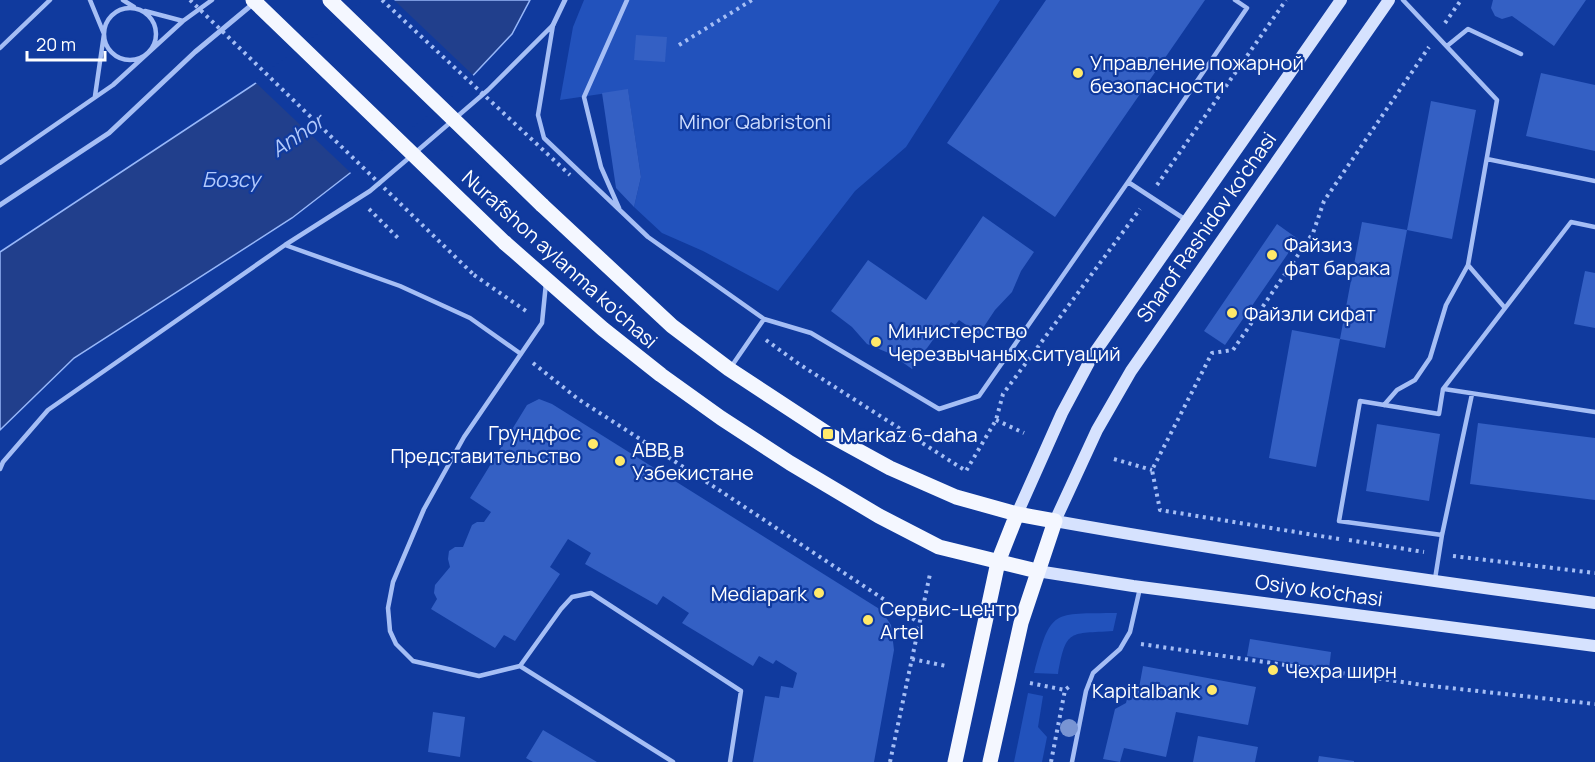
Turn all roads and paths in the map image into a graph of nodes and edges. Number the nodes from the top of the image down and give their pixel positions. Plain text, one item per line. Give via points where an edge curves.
1 (50, 0) edge
2 (90, 0) edge
3 (123, 0) edge
4 (190, 0) edge
5 (212, 0) edge
6 (255, 0) edge
7 (330, 0) edge
8 (382, 0) edge
9 (565, 0) edge
10 (627, 0) edge
11 (752, 0) edge
12 (1235, 0) edge
13 (1286, 0) edge
14 (1341, 0) edge
15 (1389, 0) edge
16 (1403, 0) edge
17 (1461, 0) edge
18 (138, 9) junction
19 (183, 21) junction
20 (553, 25) junction
21 (105, 33) junction
22 (1436, 36) junction
23 (678, 45) dead end
24 (1447, 46) junction
25 (0, 48) edge
26 (147, 54) junction
27 (1521, 54) dead end
28 (95, 96) junction
29 (1487, 159) junction
30 (0, 163) edge
31 (570, 176) dead end
32 (1595, 181) edge
33 (1128, 182) junction
34 (1149, 196) junction
35 (358, 198) junction
36 (0, 205) edge
37 (620, 210) junction
38 (1186, 220) junction
39 (1595, 227) edge
40 (399, 239) dead end
41 (285, 245) junction
42 (1468, 265) junction
43 (547, 281) junction
44 (1505, 308) junction
45 (764, 319) junction
46 (542, 322) junction
47 (755, 332) junction
48 (521, 354) junction
49 (729, 369) junction
50 (1443, 389) junction
51 (1472, 393) junction
52 (1383, 405) junction
53 (1595, 412) edge
54 (996, 420) junction
55 (1024, 433) dead end
56 (1114, 459) dead end
57 (0, 469) edge
58 (1152, 470) junction
59 (1017, 514) junction
60 (1055, 521) junction
61 (1442, 535) junction
62 (1439, 554) junction
63 (998, 562) junction
64 (1037, 571) junction
65 (930, 573) dead end
66 (1595, 573) edge
67 (1435, 581) junction
68 (1140, 586) junction
69 (1595, 603) edge
70 (918, 622) junction
71 (1124, 642) junction
72 (1595, 646) edge
73 (912, 659) junction
74 (520, 666) junction
75 (946, 666) dead end
76 (1074, 682) dead end
77 (1030, 683) dead end
78 (1065, 690) junction
79 (1595, 704) edge
80 (673, 762) edge
81 (730, 762) edge
82 (890, 762) edge
83 (954, 762) edge
84 (990, 762) edge
85 (1051, 762) edge
86 (1072, 762) edge

1 - 25 lane
2 - 21 lane
3 - 18 lane
4 - 46 path, bridge via 474,275
5 - 19 lane
6 - 36 street via 109,133
6 - 43 main road, Nurafshon aylanma ko'chasi, bridge
7 - 49 main road, Nurafshon aylanma ko'chasi, bridge via 645,302
8 - 31 path, bridge
9 - 20 street
10 - 37 lane via 584,97 601,167
11 - 23 path
12 - 33 lane via 1247,8
13 - 34 path
14 - 38 main road, Sharof Rashidov ko'chasi
15 - 60 main road, Sharof Rashidov ko'chasi via 1131,371 1097,430
16 - 22 lane
17 - 22 path
18 - 19 lane
18 - 21 lane via 115,13
18 - 26 lane via 151,18 156,33
19 - 26 lane
20 - 35 lane via 488,90
20 - 37 lane via 538,115 544,138
21 - 26 lane via 110,50 116,55 132,60
21 - 28 lane
22 - 24 lane
22 - 58 path via 1324,201 1312,232 1233,350 1212,353
24 - 27 lane via 1468,29
24 - 29 lane via 1497,100
26 - 28 lane
28 - 30 lane
29 - 32 lane
29 - 42 lane
33 - 34 lane
33 - 45 lane via 979,396 939,409 811,333
34 - 38 lane
34 - 54 path via 1003,394
35 - 40 path
35 - 41 lane
37 - 45 lane via 648,237
38 - 59 main road, Sharof Rashidov ko'chasi via 1093,355
39 - 44 lane via 1571,222
41 - 48 lane via 400,286 470,318
41 - 57 lane via 48,410
42 - 44 lane
42 - 52 lane via 1446,305 1430,358 1415,380 1397,390
43 - 46 lane
43 - 63 main road, Nurafshon aylanma ko'chasi via 683,392 790,463 939,547
44 - 50 lane
45 - 47 lane
46 - 48 lane
47 - 49 lane
47 - 54 path via 966,471
48 - 70 path via 578,399
48 - 74 lane via 464,437 424,509 393,582 388,608 390,631 396,644 413,661 479,676
49 - 59 main road, Nurafshon aylanma ko'chasi via 828,434 890,468 956,497
50 - 51 lane
50 - 52 lane via 1439,414
51 - 53 lane
51 - 61 lane
52 - 61 lane via 1360,401 1339,521
54 - 55 path
56 - 58 path
58 - 62 path via 1160,510
59 - 60 main road, Nurafshon aylanma ko'chasi
59 - 63 main road, Sharof Rashidov ko'chasi
60 - 64 main road, Sharof Rashidov ko'chasi
60 - 67 main road, Osiyo ko'chasi
61 - 62 lane
62 - 66 path
62 - 67 lane
63 - 64 main road, Nurafshon aylanma ko'chasi
63 - 83 main road, Sharof Rashidov ko'chasi
64 - 68 main road, Osiyo ko'chasi
64 - 84 main road, Sharof Rashidov ko'chasi via 1007,678
65 - 70 path
67 - 69 main road, Osiyo ko'chasi
68 - 71 lane via 1130,632
68 - 72 main road, Osiyo ko'chasi
70 - 73 path
71 - 79 path via 1423,685
71 - 86 lane via 1093,673
73 - 75 path
73 - 82 path
74 - 80 lane
74 - 81 lane via 572,597 591,593 741,691
76 - 78 path
77 - 78 path
78 - 85 path

